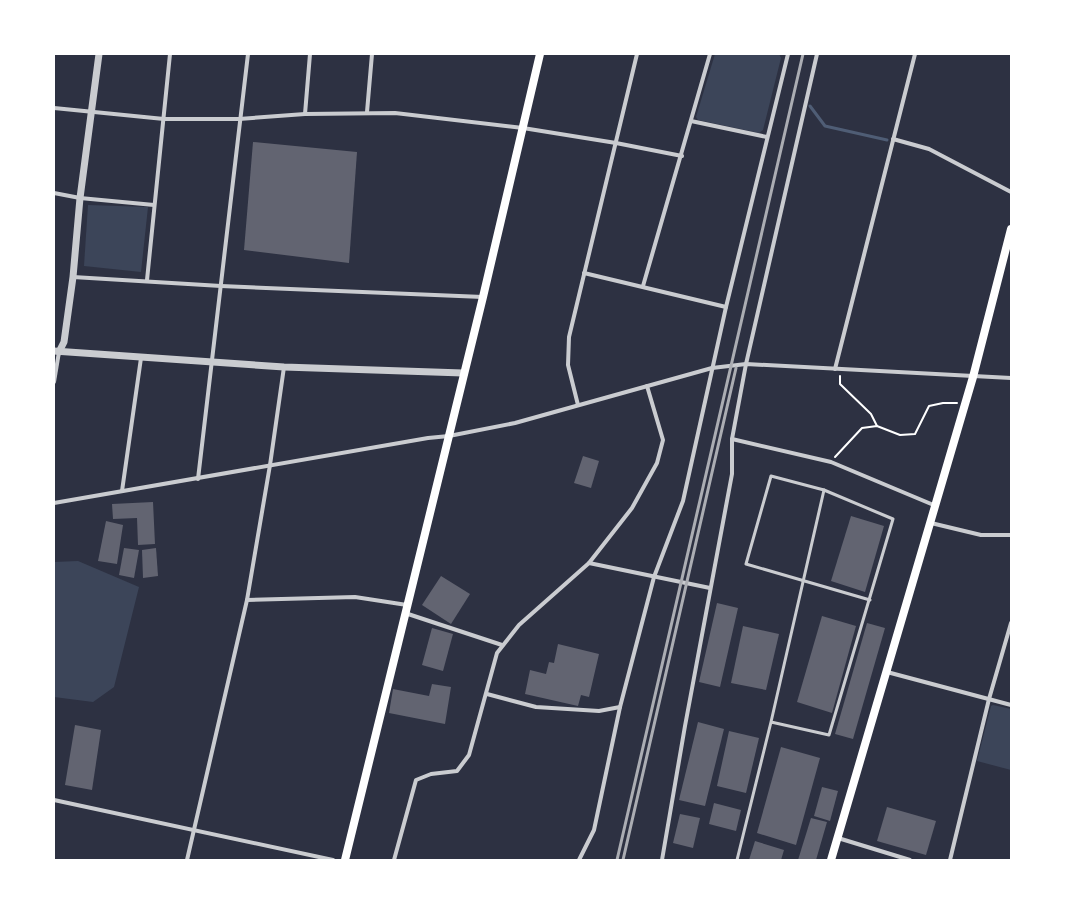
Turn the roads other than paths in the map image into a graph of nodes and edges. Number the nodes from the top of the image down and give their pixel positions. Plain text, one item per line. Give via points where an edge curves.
1 (99, 54) edge
2 (170, 54) edge
3 (248, 54) edge
4 (310, 54) edge
5 (372, 54) edge
6 (540, 54) edge
7 (637, 54) edge
8 (710, 54) edge
9 (788, 54) edge
10 (817, 54) edge
11 (915, 54) edge
12 (54, 108) edge
13 (367, 112) junction
14 (92, 113) junction
15 (305, 114) junction
16 (164, 118) junction
17 (239, 119) junction
18 (691, 121) junction
19 (523, 128) junction
20 (767, 137) junction
21 (893, 139) junction
22 (616, 143) junction
23 (682, 156) junction
24 (1011, 192) edge
25 (54, 193) edge
26 (80, 198) junction
27 (154, 205) junction
28 (1011, 228) edge
29 (584, 272) junction
30 (73, 277) junction
31 (147, 280) junction
32 (221, 286) junction
33 (643, 286) junction
34 (484, 297) junction
35 (726, 307) junction
36 (57, 352) edge
37 (141, 358) junction
38 (211, 361) junction
39 (746, 364) junction
40 (284, 367) junction
41 (712, 368) junction
42 (835, 369) junction
43 (463, 374) junction
44 (973, 377) junction
45 (1011, 378) edge
46 (54, 382) edge
47 (647, 386) junction
48 (578, 405) junction
49 (449, 436) junction
50 (732, 439) junction
51 (270, 465) junction
52 (198, 479) junction
53 (824, 490) junction
54 (122, 491) junction
55 (54, 503) edge
56 (936, 506) junction
57 (932, 523) junction
58 (1011, 535) edge
59 (589, 563) junction
60 (654, 577) junction
61 (802, 580) junction
62 (710, 588) junction
63 (247, 600) junction
64 (870, 600) junction
65 (406, 609) junction
66 (1011, 623) edge
67 (502, 645) junction
68 (887, 672) junction
69 (487, 694) junction
70 (988, 699) junction
71 (1011, 705) edge
72 (620, 707) junction
73 (772, 722) junction
74 (54, 800) edge
75 (194, 829) junction
76 (838, 838) junction
77 (187, 860) edge
78 (333, 860) edge
79 (345, 860) edge
80 (394, 860) edge
81 (579, 860) edge
82 (662, 860) edge
83 (737, 860) edge
84 (831, 860) edge
85 (910, 860) edge
86 (950, 860) edge

1 - 14 street
2 - 16 street
3 - 17 street
4 - 15 street
5 - 13 street
6 - 19 main road
7 - 22 street
8 - 18 street
9 - 20 street
10 - 39 street
11 - 21 street
12 - 14 street
13 - 15 street
13 - 19 street via 395,112
14 - 16 street
14 - 26 street
15 - 17 street
16 - 17 street
16 - 27 street
17 - 32 street
18 - 20 street
18 - 23 street
19 - 22 street
19 - 34 main road
20 - 35 street
21 - 24 street via 929,149
21 - 42 street
22 - 23 street
22 - 29 street
23 - 33 street
25 - 26 street
26 - 27 street
26 - 30 street
27 - 31 street
28 - 44 main road
29 - 33 street
29 - 48 street via 569,337 568,365
30 - 31 street
30 - 36 street via 64,342
31 - 32 street
32 - 34 street
32 - 38 street
33 - 35 street
34 - 43 main road
35 - 41 street
36 - 37 street
36 - 46 street
37 - 38 street
37 - 54 street
38 - 40 street
38 - 52 street
39 - 41 street
39 - 42 street
39 - 50 street
40 - 43 street
40 - 51 street
41 - 47 street
41 - 60 street via 684,502
42 - 44 street
43 - 49 main road
44 - 45 street
44 - 56 main road
47 - 48 street
47 - 59 street via 663,440 657,462 632,508
48 - 49 street via 515,423
49 - 51 street
49 - 65 main road
50 - 56 street via 831,462
50 - 62 street via 732,474
51 - 52 street
51 - 63 street
52 - 54 street
53 - 61 lane
53 - 61 lane via 771,476 746,564
53 - 64 lane via 893,518
54 - 55 street
56 - 57 main road
57 - 58 street via 981,535
57 - 68 main road
59 - 60 street
59 - 67 street via 519,625
60 - 62 street
60 - 72 street
61 - 64 lane
61 - 73 lane
62 - 82 street
63 - 65 street via 355,597
63 - 75 street
64 - 73 lane via 829,735
65 - 67 street
65 - 79 main road
66 - 70 street
67 - 69 street via 497,653
68 - 70 street
68 - 76 main road
69 - 72 street via 536,707 599,711
69 - 80 street via 469,755 457,771 431,774 416,780
70 - 71 street
70 - 86 street
72 - 81 street via 594,830
73 - 83 lane
74 - 75 street
75 - 77 street
75 - 78 street
76 - 84 main road
76 - 85 street

